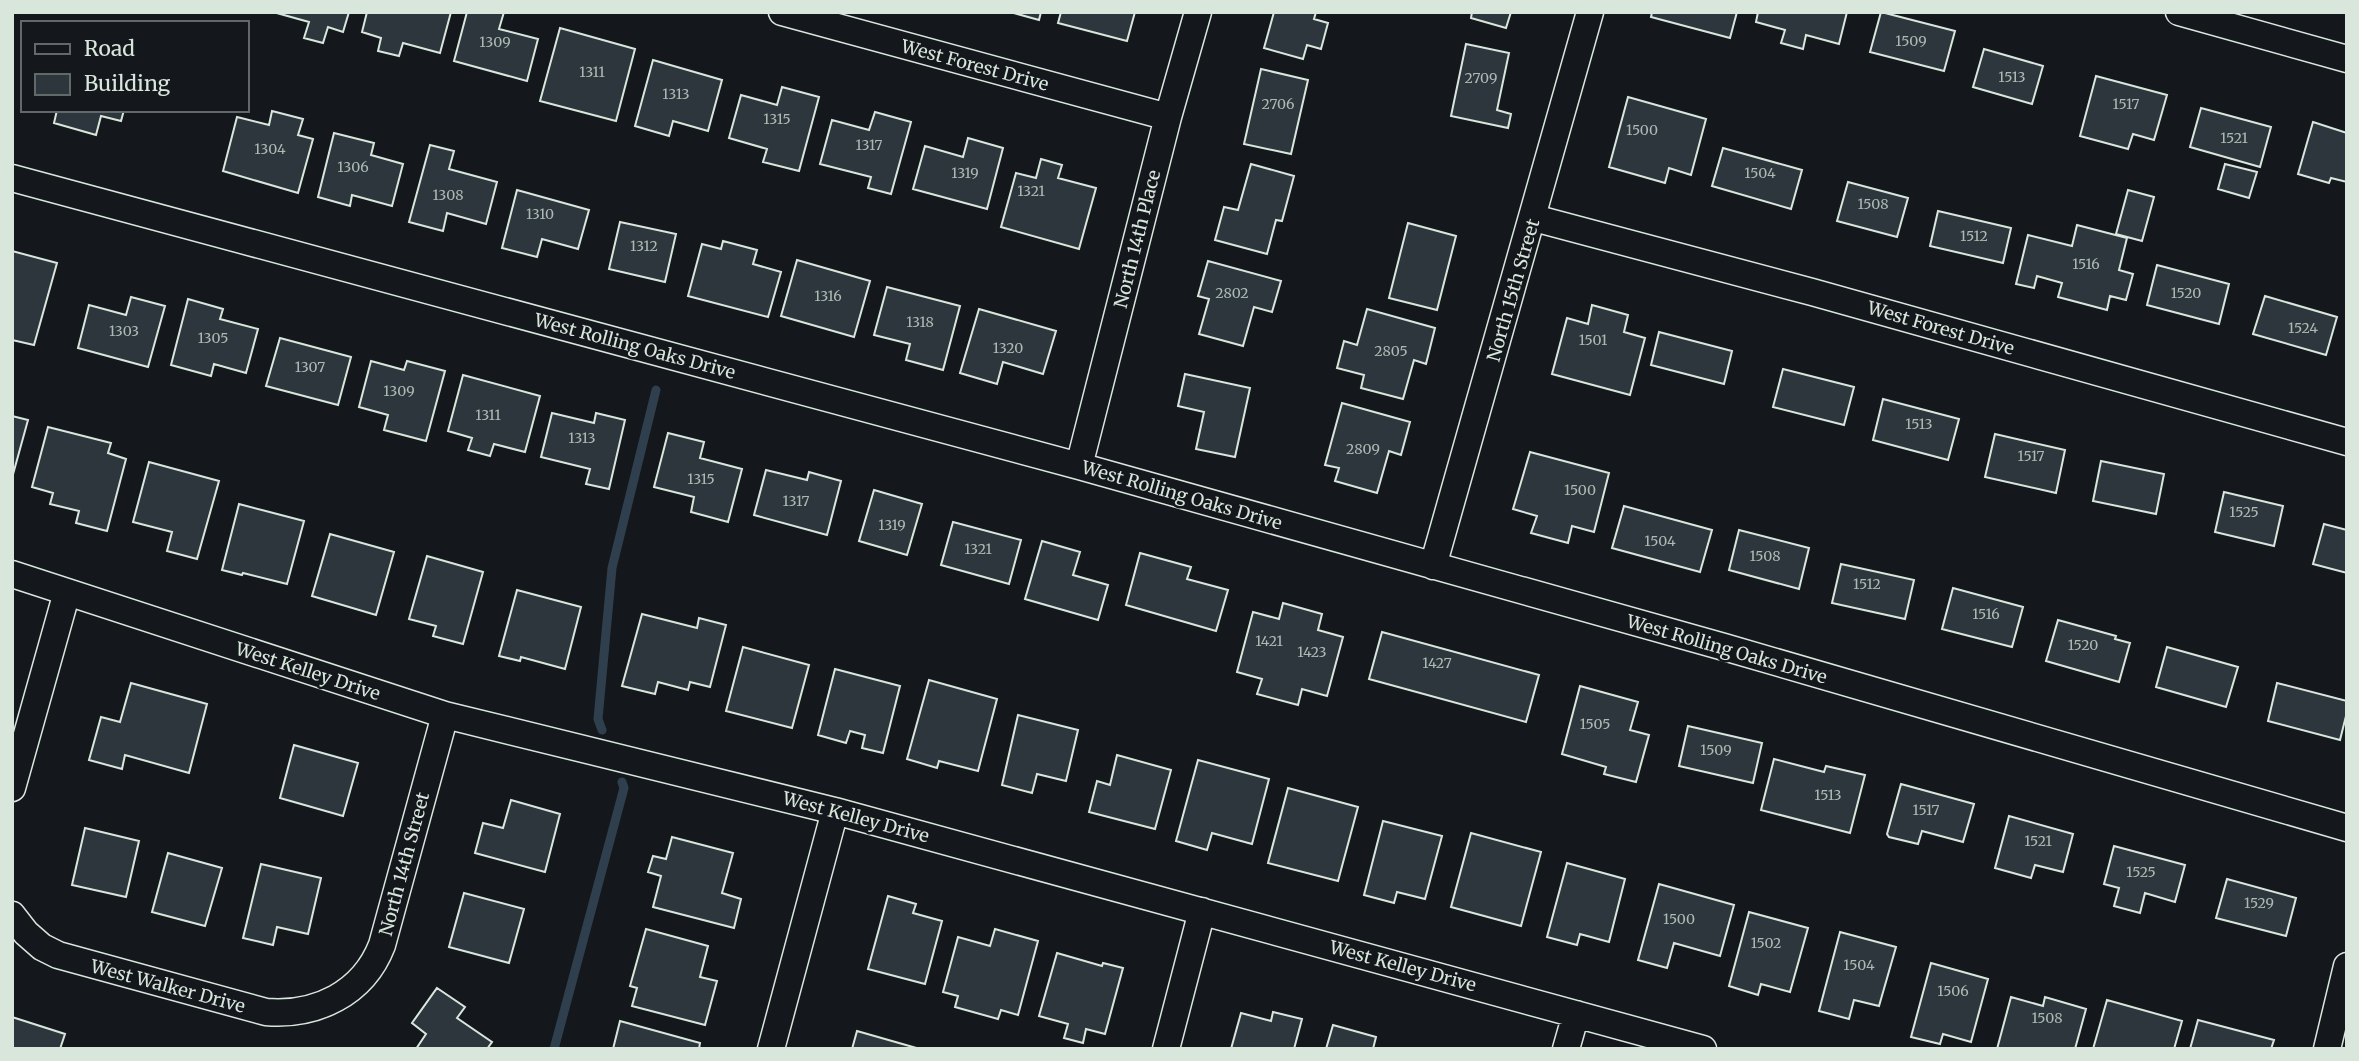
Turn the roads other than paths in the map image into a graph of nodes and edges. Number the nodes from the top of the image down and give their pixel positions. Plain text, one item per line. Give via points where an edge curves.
1 (782, 12) edge
2 (1198, 12) edge
3 (1590, 12) edge
4 (2179, 12) edge
5 (2347, 58) edge
6 (1168, 117) junction
7 (12, 178) edge
8 (1534, 218) junction
9 (2347, 443) edge
10 (1079, 466) junction
11 (1433, 566) junction
12 (12, 574) edge
13 (67, 592) junction
14 (445, 715) junction
15 (12, 788) edge
16 (835, 811) junction
17 (2347, 828) edge
18 (1202, 911) junction
19 (12, 915) edge
20 (2347, 965) edge
21 (337, 998) joint
22 (1576, 1014) junction
23 (771, 1049) edge
24 (1166, 1049) edge
25 (1566, 1049) edge
26 (1703, 1049) edge
27 (2327, 1049) edge

1 - 6 street, West Forest Drive
2 - 6 street, North 14th Place
3 - 8 street, North 15th Street
4 - 5 street
6 - 10 street, North 14th Place
7 - 10 street, West Rolling Oaks Drive
8 - 9 street, West Forest Drive
8 - 11 street, North 15th Street
10 - 11 street, West Rolling Oaks Drive
11 - 17 street, West Rolling Oaks Drive
12 - 13 street, West Kelley Drive
13 - 14 street, West Kelley Drive
13 - 15 street
14 - 16 street, West Kelley Drive
14 - 21 street, North 14th Street via 382,945 365,975
16 - 18 street, West Kelley Drive
16 - 23 street
18 - 22 street, West Kelley Drive
18 - 24 street
19 - 21 street, West Walker Drive via 42,947 58,955 246,1008 304,1012
20 - 27 street
22 - 25 street
22 - 26 street, West Kelley Drive

